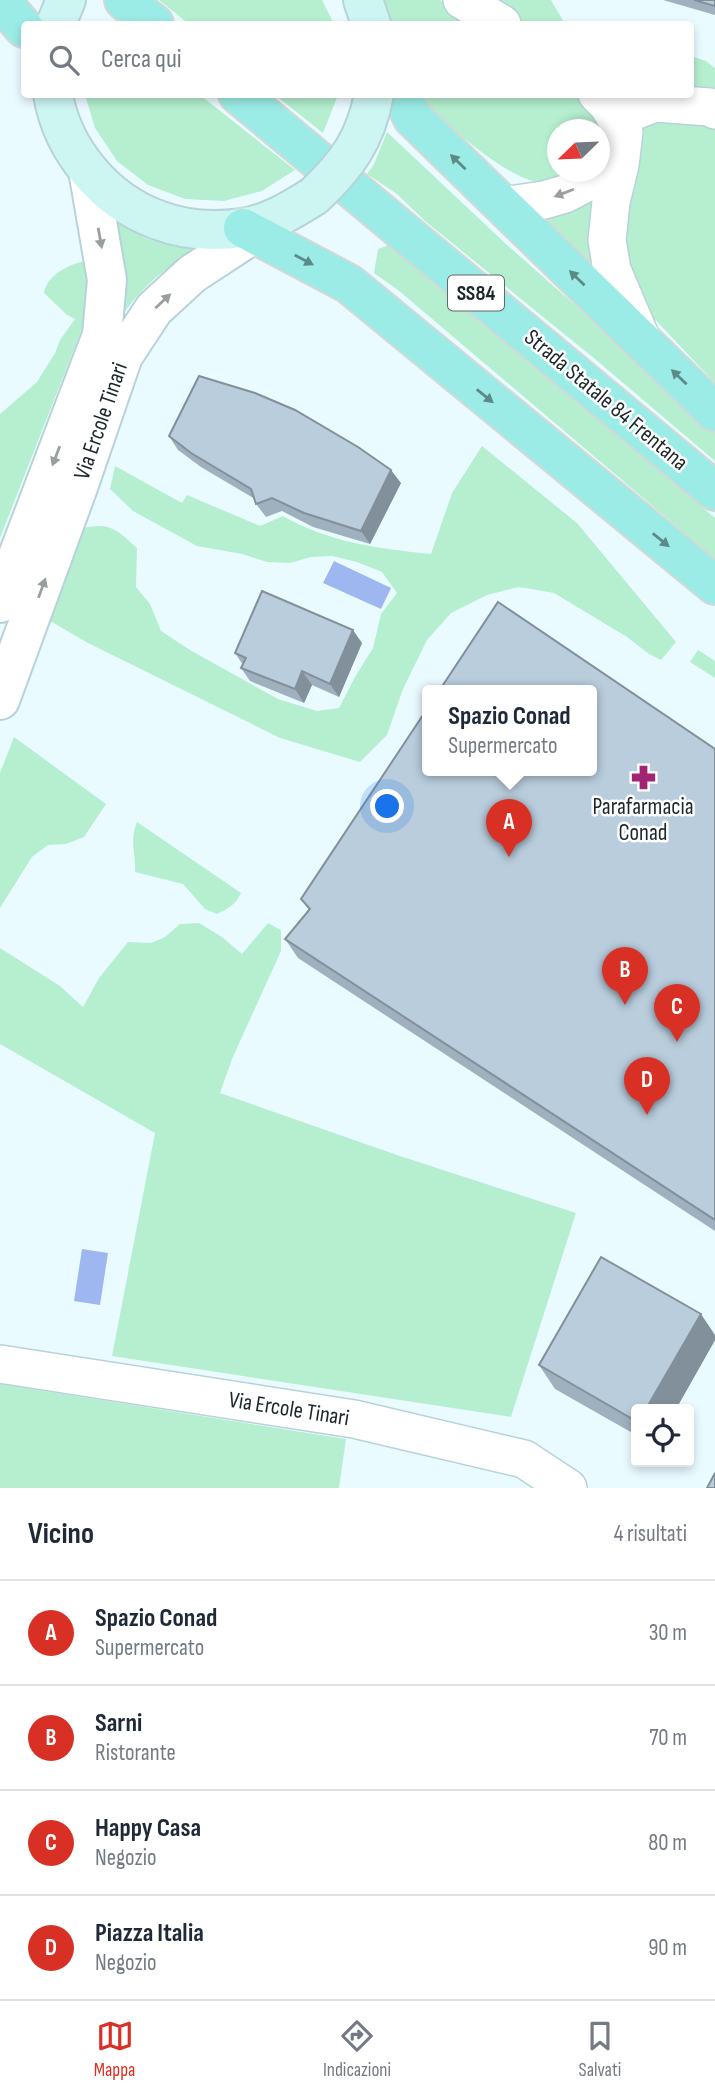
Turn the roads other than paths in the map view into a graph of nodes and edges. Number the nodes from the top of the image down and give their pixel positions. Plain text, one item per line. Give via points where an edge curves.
1 (0, 0) edge
2 (65, 0) edge
3 (124, 0) edge
4 (363, 0) edge
5 (462, 0) edge
6 (58, 21) edge
7 (150, 21) edge
8 (371, 21) edge
9 (497, 21) edge
10 (21, 24) edge
11 (54, 98) edge
12 (243, 98) edge
13 (373, 98) edge
14 (407, 106) edge
15 (606, 106) edge
16 (715, 110) edge
17 (620, 165) junction
18 (88, 170) junction
19 (503, 206) junction
20 (249, 231) junction
21 (643, 342) junction
22 (715, 412) edge
23 (715, 491) edge
24 (715, 585) edge
25 (0, 603) edge
26 (0, 700) edge
27 (0, 1364) edge
28 (568, 1488) edge

1 - 10 main road
2 - 6 main road
3 - 7 main road
4 - 8 main road
5 - 9 street
11 - 18 main road, Via Ercole Tinari via 66,136
12 - 23 main road, Strada Statale 84 Frentana / SS84
13 - 20 main road, Via Ercole Tinari, bridge via 358,144 339,172 304,202
19 -> 14 main road
15 - 16 street via 655,103
15 - 17 street via 624,132
17 -> 19 street via 565,194
17 - 21 street via 611,202 609,256
18 - 20 main road, Via Ercole Tinari via 119,200 158,220 200,230
18 -> 25 street, Via Ercole Tinari via 107,280 102,335
21 -> 19 main road
20 -> 24 main road via 349,284
26 -> 20 street, Via Ercole Tinari via 123,356 154,309
22 -> 21 main road
27 - 28 street, Via Ercole Tinari via 354,1419 524,1459

